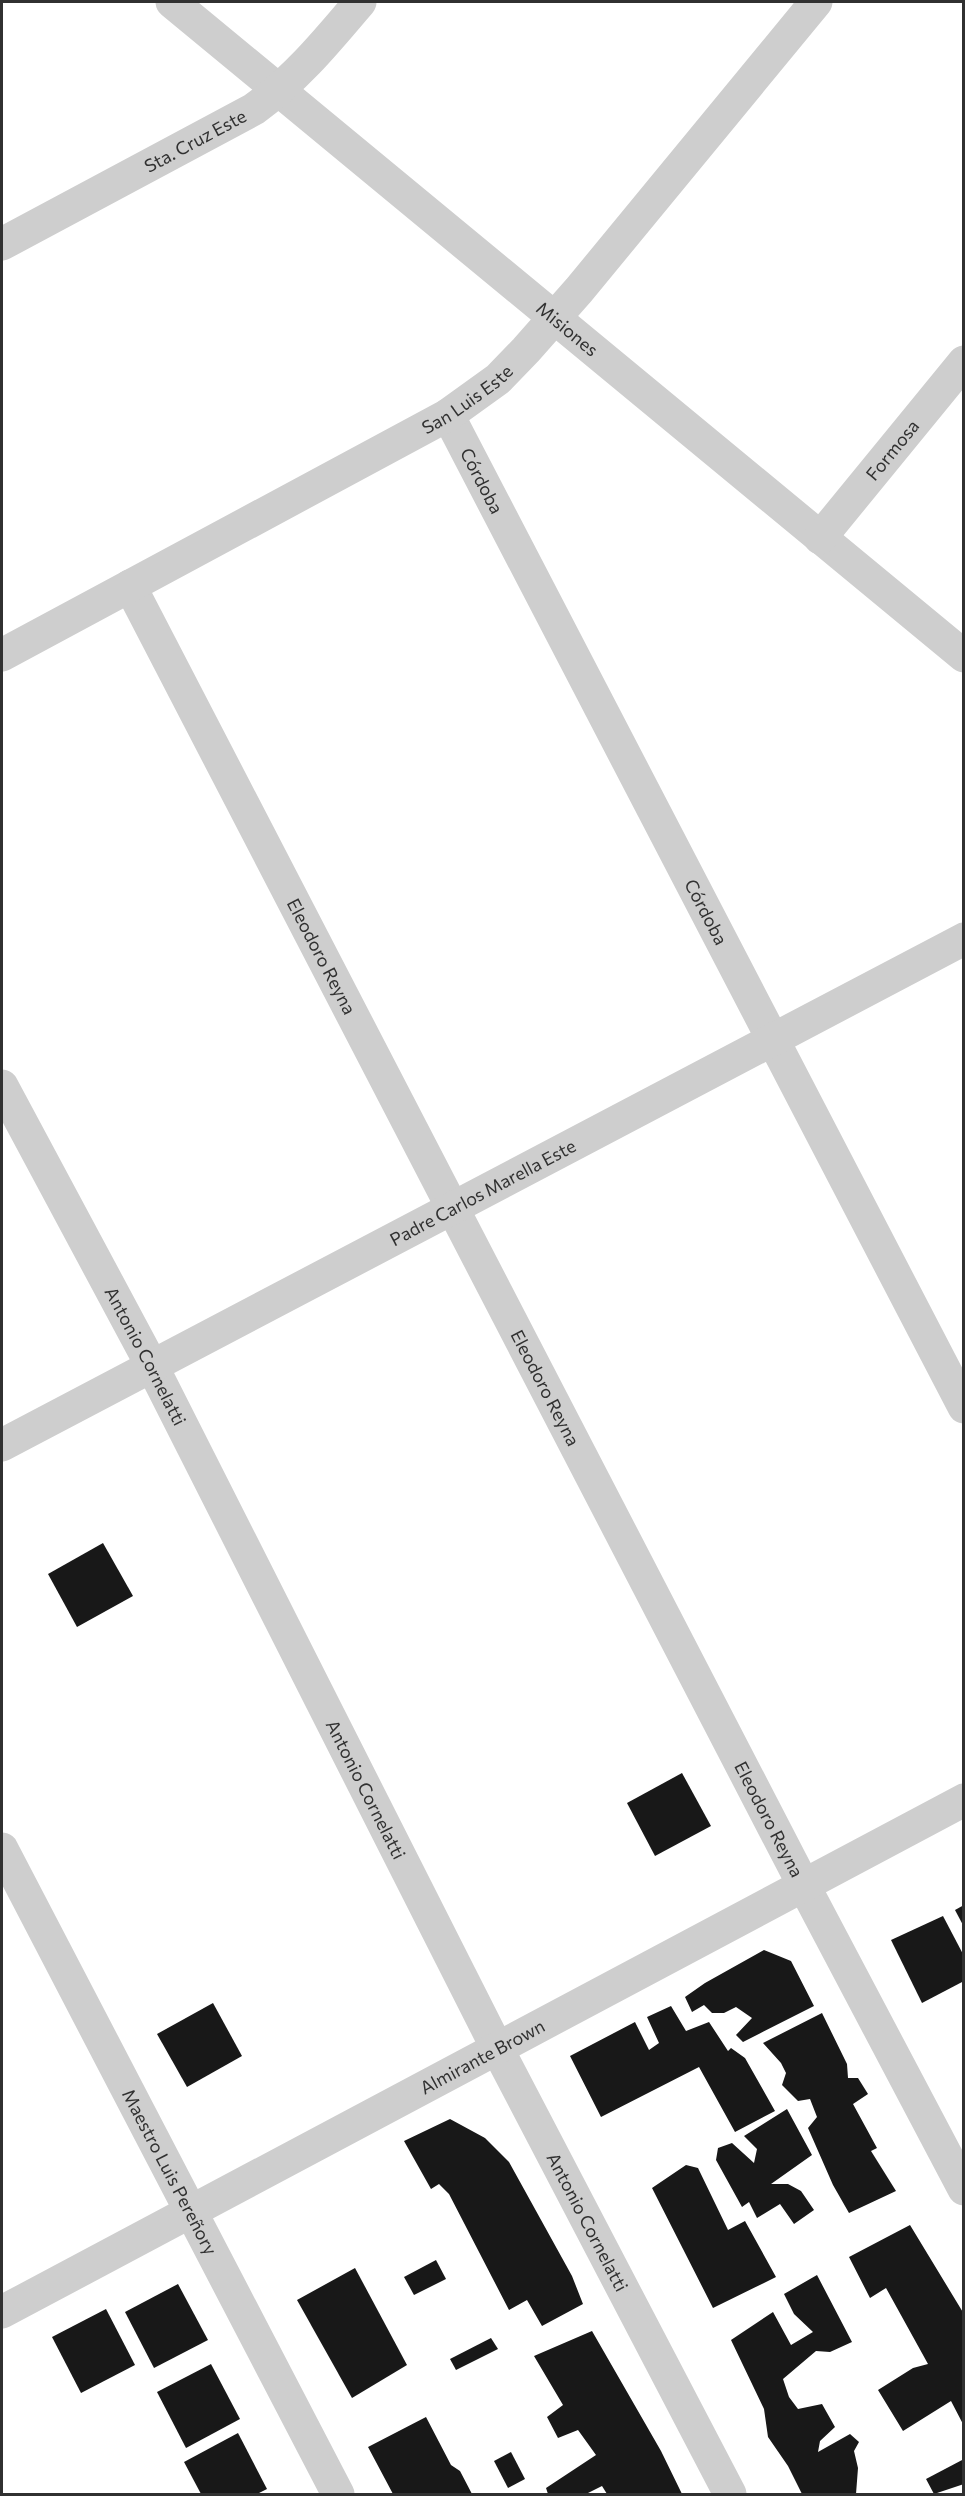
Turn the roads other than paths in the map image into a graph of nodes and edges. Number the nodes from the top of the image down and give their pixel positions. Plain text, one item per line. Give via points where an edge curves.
1 (172, 2) edge
2 (360, 2) edge
3 (816, 2) edge
4 (279, 91) junction
5 (2, 244) edge
6 (554, 317) junction
7 (963, 362) edge
8 (448, 415) junction
9 (820, 538) junction
10 (130, 586) junction
11 (2, 655) edge
12 (963, 656) edge
13 (963, 939) edge
14 (773, 1040) junction
15 (2, 1086) edge
16 (453, 1207) junction
17 (152, 1366) junction
18 (963, 1407) edge
19 (2, 1445) edge
20 (963, 1800) edge
21 (2, 1849) edge
22 (803, 1884) junction
23 (498, 2050) junction
24 (963, 2189) edge
25 (191, 2212) junction
26 (2, 2312) edge
27 (338, 2494) edge
28 (730, 2494) edge

1 - 4 street, Misiones
2 - 4 street, Sta. Cruz Este via 311,61
3 - 6 street, San Luis Este
4 - 5 street, Sta. Cruz Este via 254,109
4 - 6 street, Misiones
6 - 8 street, San Luis Este via 498,379
6 - 9 street, Misiones
7 - 9 street, Formosa
8 - 10 street, San Luis Este
8 - 14 street, Córdoba
9 - 12 street, Misiones
10 - 11 street, San Luis Este
10 - 16 street, Eleodoro Reyna
13 - 14 street, Padre Carlos Marella Este
14 - 16 street, Padre Carlos Marella Este
14 - 18 street, Córdoba
15 - 17 street, Antonio Cornelatti
16 - 17 street, Padre Carlos Marella Este
16 - 22 street, Eleodoro Reyna
17 - 19 street, Padre Carlos Marella Este
17 - 23 street, Antonio Cornelatti
20 - 22 street, Almirante Brown
21 - 25 street, Maestro Luis Pereñory
22 - 23 street, Almirante Brown
22 - 24 street, Eleodoro Reyna
23 - 25 street, Almirante Brown
23 - 28 street, Antonio Cornelatti
25 - 26 street, Almirante Brown
25 - 27 street, Maestro Luis Pereñory

